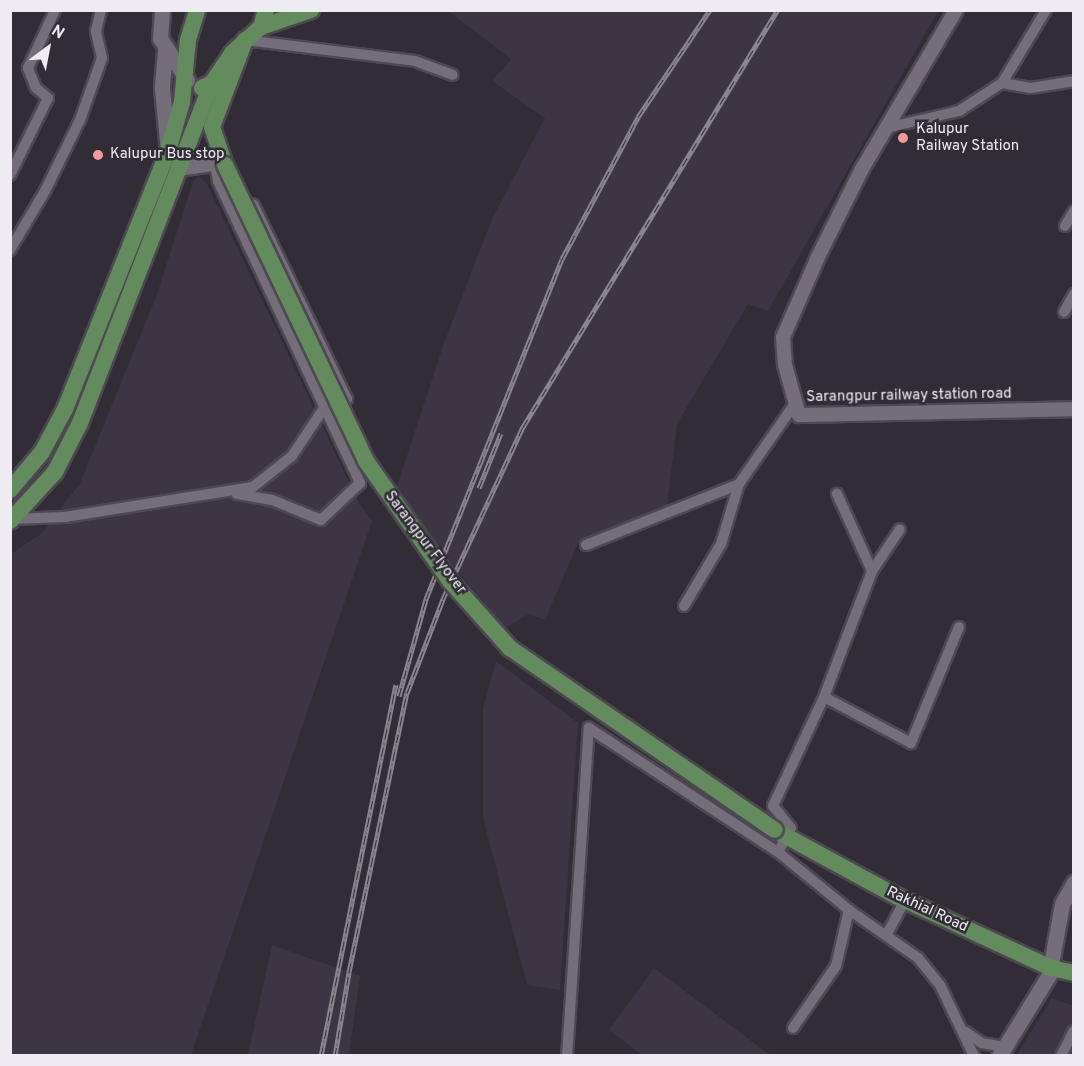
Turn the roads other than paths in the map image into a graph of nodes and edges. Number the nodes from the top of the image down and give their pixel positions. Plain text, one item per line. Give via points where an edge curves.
1 (55, 10) edge
2 (101, 10) edge
3 (162, 10) edge
4 (196, 10) edge
5 (266, 10) edge
6 (956, 10) edge
7 (1046, 10) edge
8 (307, 11) edge
9 (261, 27) junction
10 (245, 40) junction
11 (165, 51) junction
12 (453, 75) dead end
13 (186, 80) junction
14 (1074, 81) edge
15 (212, 83) junction
16 (1002, 83) junction
17 (182, 102) junction
18 (195, 122) junction
19 (886, 128) junction
20 (209, 134) junction
21 (168, 151) junction
22 (220, 164) junction
23 (12, 169) edge
24 (178, 169) junction
25 (1074, 211) edge
26 (1065, 226) dead end
27 (10, 250) edge
28 (1074, 294) edge
29 (1064, 312) dead end
30 (796, 402) junction
31 (1074, 409) edge
32 (322, 411) junction
33 (739, 484) junction
34 (10, 490) edge
35 (234, 493) junction
36 (837, 494) dead end
37 (12, 520) edge
38 (900, 529) dead end
39 (586, 545) dead end
40 (872, 571) junction
41 (684, 606) dead end
42 (959, 627) dead end
43 (824, 697) junction
44 (780, 840) junction
45 (1074, 882) edge
46 (905, 900) junction
47 (849, 910) junction
48 (886, 934) junction
49 (1050, 972) junction
50 (1074, 973) edge
51 (1074, 981) edge
52 (794, 1028) dead end
53 (1074, 1031) edge
54 (966, 1032) junction
55 (1001, 1051) edge
56 (567, 1056) edge
57 (974, 1056) edge
58 (1061, 1056) edge

1 - 23 street via 27,68 36,88 48,98
2 - 27 street via 96,31 102,58 80,120
3 - 11 main road via 160,38
4 - 13 main road via 188,40
5 - 9 main road
6 - 19 street, Sarangpur railway station road
7 - 16 street
8 - 9 main road
9 - 10 main road
10 - 12 street via 415,61
10 - 15 main road
10 - 20 main road
11 - 13 main road
11 - 21 main road via 162,88
13 - 15 main road via 197,88
13 - 17 main road
14 - 16 street via 1031,88
15 - 18 main road
16 - 19 street via 959,111
17 - 18 main road, Sarangpur Flyover
17 - 21 main road
18 - 20 main road, Sarangpur Flyover
18 - 24 main road
19 - 30 street, Sarangpur railway station road via 818,257 783,337 785,365
20 - 22 main road, Sarangpur Flyover
20 - 32 street via 346,399
21 - 34 main road via 65,409 42,452
22 - 24 street
22 - 32 street via 218,181
22 - 44 main road, Sarangpur Flyover, bridge via 366,461 450,581 510,648
24 - 37 main road via 80,423 55,472
25 - 26 street
28 - 29 street
30 - 31 street, Sarangpur railway station road via 800,415
30 - 33 street
32 - 35 street via 282,465 253,487
32 - 35 street via 360,483 321,520 272,500
33 - 39 street
33 - 41 street via 721,544
35 - 37 street via 65,517
36 - 40 street
38 - 40 street
40 - 43 street
42 - 43 street via 911,743
43 - 44 street via 773,806 790,826
44 - 46 main road, Rakhial Road
44 - 47 street
44 - 56 street via 589,728
45 - 49 main road via 1062,904
46 - 48 street
46 - 49 main road, Rakhial Road
47 - 48 street
47 - 52 street via 836,966
48 - 54 street via 918,958 940,985
49 - 50 main road, Rakhial Road
49 - 51 main road, Rakhial Road
49 - 55 main road
53 - 58 street
54 - 55 street
54 - 57 street

